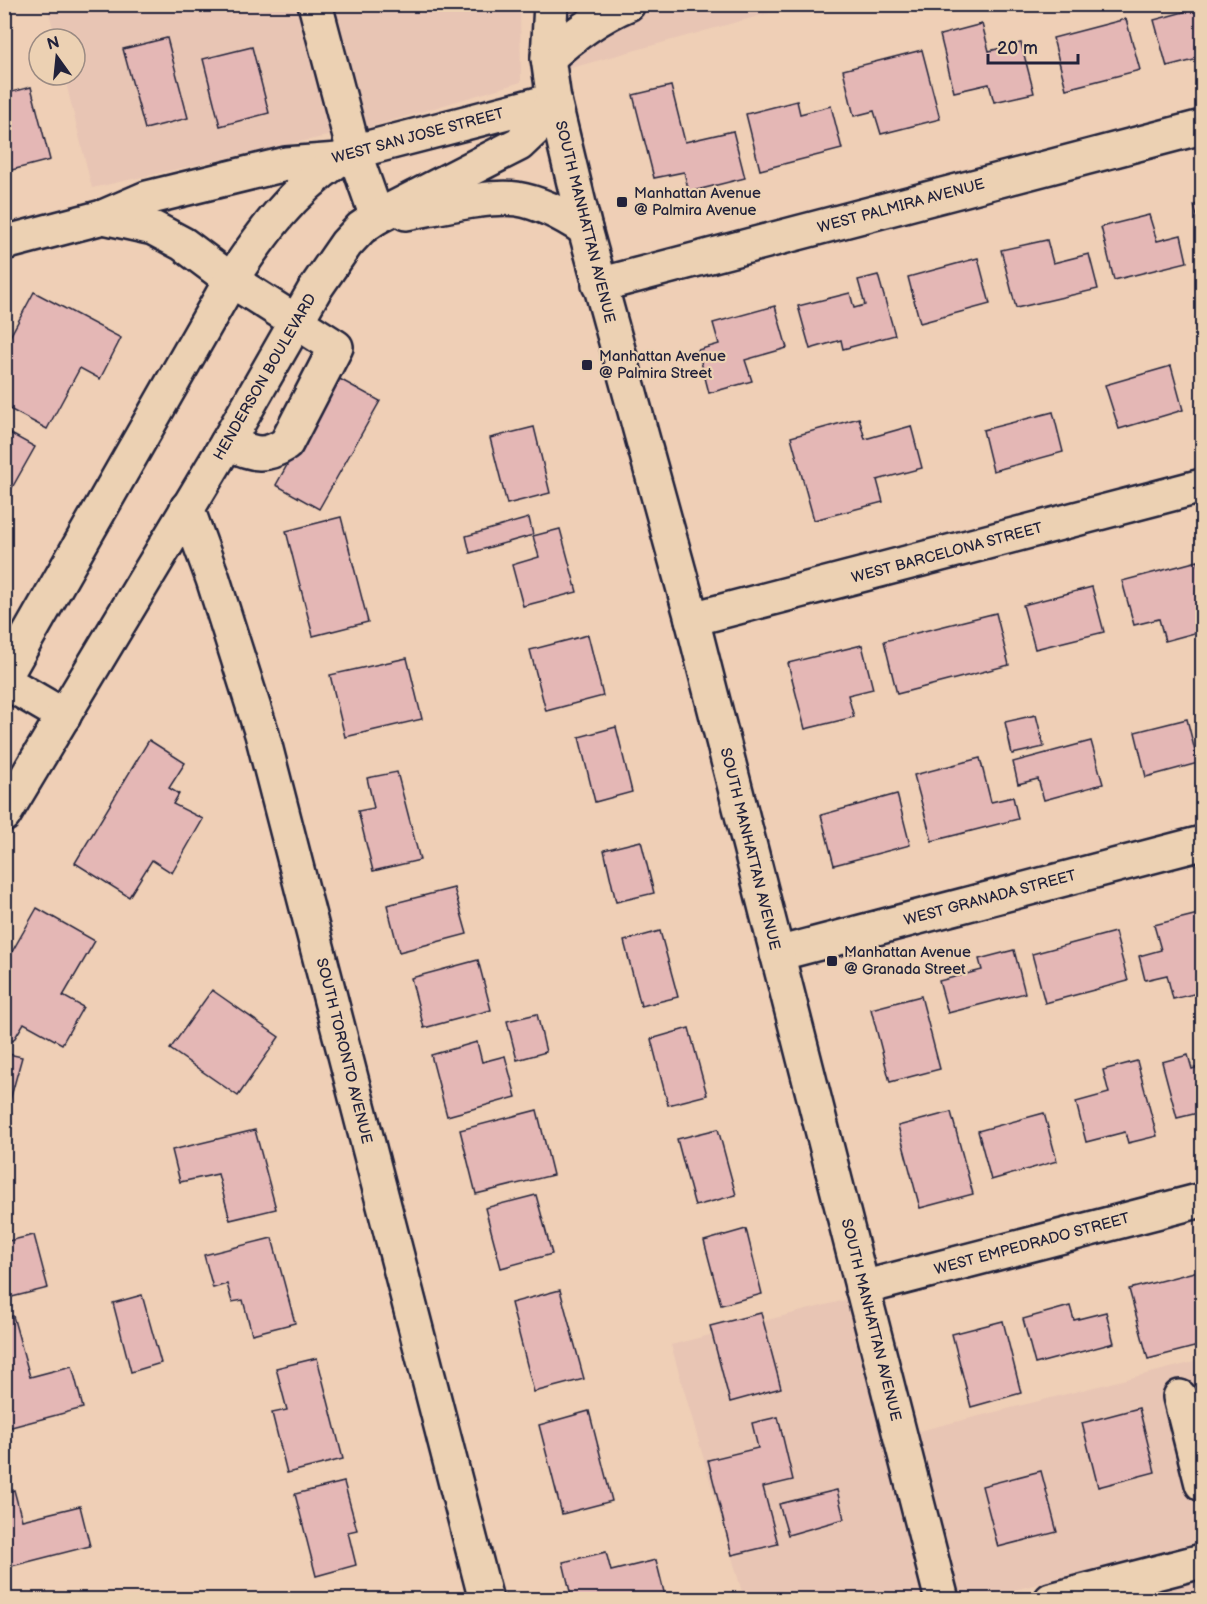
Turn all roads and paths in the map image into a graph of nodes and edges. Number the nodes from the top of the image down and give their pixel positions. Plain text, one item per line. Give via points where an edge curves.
1 (315, 4) edge
2 (550, 4) edge
3 (628, 4) edge
4 (548, 58) junction
5 (554, 100) junction
6 (1203, 127) edge
7 (346, 156) junction
8 (103, 217) junction
9 (377, 217) junction
10 (585, 228) junction
11 (4, 243) edge
12 (231, 280) junction
13 (599, 285) junction
14 (296, 322) junction
15 (227, 443) junction
16 (1203, 486) edge
17 (188, 508) junction
18 (692, 619) junction
19 (4, 679) edge
20 (64, 716) junction
21 (4, 815) edge
22 (1203, 843) edge
23 (777, 954) junction
24 (1203, 1200) edge
25 (862, 1288) junction
26 (1180, 1397) dead end
27 (1203, 1484) edge
28 (1203, 1562) edge
29 (486, 1599) edge
30 (942, 1599) edge
31 (1051, 1599) edge

1 - 7 street
2 - 4 street
3 - 4 street via 581,30
4 - 5 street
5 - 7 street, WEST SAN JOSE STREET
5 - 9 street, HENDERSON BOULEVARD via 539,125 519,144
5 - 10 street, SOUTH MANHATTAN AVENUE
6 - 13 street, WEST PALMIRA AVENUE
7 - 8 street, WEST SAN JOSE STREET via 275,167 147,198
7 - 9 street
7 - 12 street via 292,198
8 - 11 street, WEST SAN JOSE STREET
8 - 12 street via 153,228 183,244
9 - 10 street via 515,199 541,205
9 - 14 street, HENDERSON BOULEVARD via 346,244
10 - 13 street, SOUTH MANHATTAN AVENUE
12 - 14 street
12 - 19 street
13 - 18 street, SOUTH MANHATTAN AVENUE
14 - 15 street, HENDERSON BOULEVARD
14 - 15 street via 336,347 286,444 271,453 250,452
15 - 17 street, HENDERSON BOULEVARD
16 - 18 street, WEST BARCELONA STREET
17 - 20 street, HENDERSON BOULEVARD
17 - 29 street, SOUTH TORONTO AVENUE via 262,734
18 - 23 street, SOUTH MANHATTAN AVENUE
19 - 20 street
20 - 21 street, HENDERSON BOULEVARD
22 - 23 street, WEST GRANADA STREET
23 - 25 street, SOUTH MANHATTAN AVENUE
24 - 25 street, WEST EMPEDRADO STREET
25 - 30 street, SOUTH MANHATTAN AVENUE
26 - 27 street
28 - 31 street

